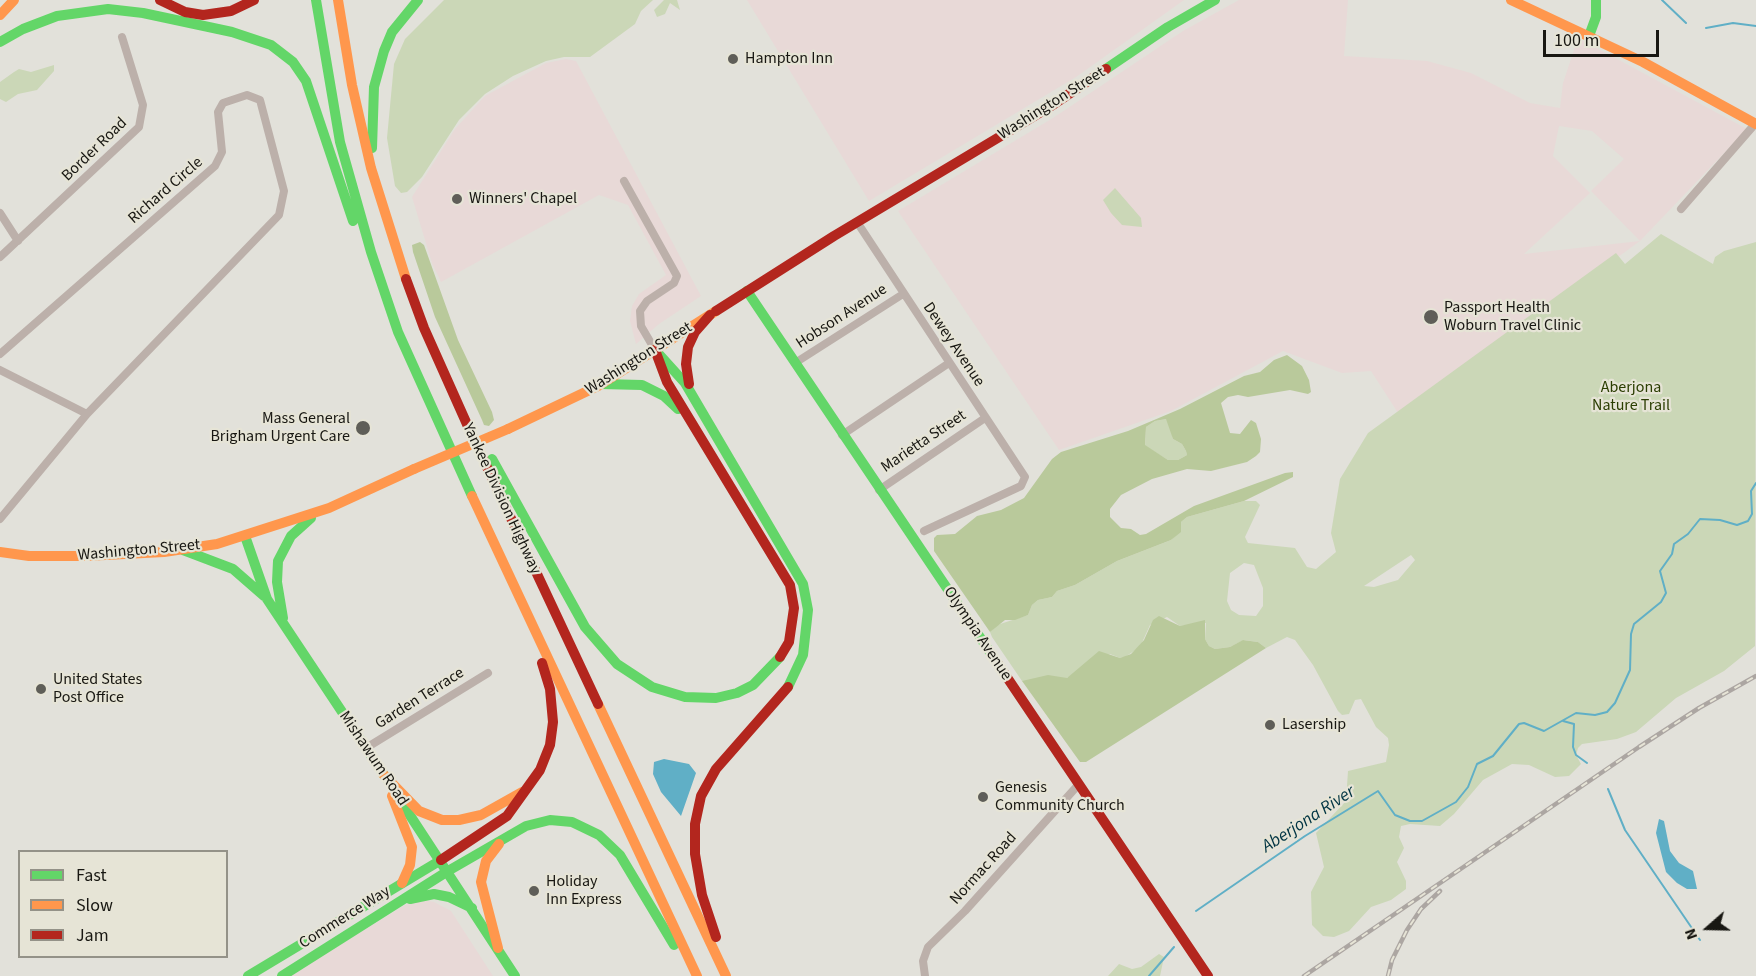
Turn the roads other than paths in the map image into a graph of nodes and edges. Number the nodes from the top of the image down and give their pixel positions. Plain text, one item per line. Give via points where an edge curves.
1 (15, 0) edge
2 (160, 0) edge
3 (254, 0) edge
4 (316, 0) edge
5 (338, 0) edge
6 (418, 0) edge
7 (1215, 0) edge
8 (1511, 0) edge
9 (1596, 0) edge
10 (0, 15) edge
11 (1589, 36) junction
12 (122, 37) dead end
13 (0, 42) edge
14 (1756, 124) edge
15 (371, 168) junction
16 (624, 181) dead end
17 (1681, 209) dead end
18 (0, 213) edge
19 (857, 222) junction
20 (18, 241) junction
21 (0, 257) edge
22 (747, 291) junction
23 (903, 294) junction
24 (388, 306) junction
25 (710, 315) junction
26 (655, 350) junction
27 (0, 354) edge
28 (795, 363) junction
29 (949, 363) junction
30 (0, 370) edge
31 (446, 379) junction
32 (601, 384) junction
33 (692, 395) junction
34 (87, 414) junction
35 (985, 418) junction
36 (699, 432) junction
37 (842, 435) junction
38 (879, 490) junction
39 (329, 508) junction
40 (0, 519) edge
41 (924, 531) dead end
42 (245, 536) junction
43 (183, 550) junction
44 (0, 552) edge
45 (510, 577) junction
46 (267, 599) junction
47 (289, 632) junction
48 (488, 673) dead end
49 (366, 748) junction
50 (383, 774) junction
51 (1079, 784) junction
52 (531, 786) junction
53 (507, 836) junction
54 (441, 860) junction
55 (448, 871) junction
56 (402, 883) junction
57 (396, 904) junction
58 (472, 908) junction
59 (498, 948) junction
60 (248, 976) edge
61 (282, 976) edge
62 (516, 976) edge
63 (691, 976) edge
64 (697, 976) edge
65 (727, 976) edge
66 (926, 976) edge
67 (1208, 976) edge

1 - 10 main road
2 - 3 main road via 185,12 203,15 231,11
4 - 24 main road, Yankee Division Highway via 340,142
5 - 15 main road, Yankee Division Highway
6 - 15 main road via 392,32 380,64 373,101
7 - 19 main road, Washington Street via 1059,101
8 - 11 main road
9 - 11 main road via 1596,17
11 - 14 main road
12 - 20 street, Border Road via 143,105 139,127
13 - 24 main road via 57,16 108,9 238,33 282,52 297,67 310,90 355,226
14 - 17 street
15 - 31 main road, Yankee Division Highway via 405,275
16 - 26 street via 677,274 674,284 647,301 640,311 639,322
18 - 20 street
19 - 22 main road, Washington Street
19 - 23 street, Dewey Avenue
20 - 21 street, Border Road
22 - 25 main road, Washington Street
22 - 28 main road, Olympia Avenue
23 - 28 street, Hobson Avenue
23 - 29 street, Dewey Avenue
24 - 45 main road, Yankee Division Highway
25 - 26 main road, Washington Street
25 - 33 main road via 695,332 687,351
26 - 32 main road, Washington Street
26 - 33 main road via 678,373
26 - 36 main road via 665,378
27 - 34 street, Richard Circle via 215,166 222,152 218,114 222,104 247,95 257,97 264,106 284,191 279,215
28 - 37 main road, Olympia Avenue
29 - 35 street, Dewey Avenue
29 - 37 street
30 - 34 street
31 - 36 main road via 534,540 600,648 625,671 652,687 705,699 744,690 770,670 789,642 794,608 783,570
31 - 65 main road, Yankee Division Highway
32 - 36 main road via 634,383 651,388 669,400
32 - 39 main road, Washington Street, bridge
33 - 65 main road via 794,565 808,610 807,640 798,669 789,685 716,769 701,796 696,817 694,847 699,884
34 - 40 street, Richard Circle
35 - 38 street, Marietta Street
35 - 41 street, Dewey Avenue via 1025,482
37 - 38 main road, Olympia Avenue
38 - 51 main road, Olympia Avenue
39 - 42 main road, Washington Street
39 - 47 main road via 298,528 278,561 278,591
42 - 43 main road, Washington Street
42 - 46 main road, Mishawum Road
43 - 44 main road, Washington Street via 67,556
43 - 46 main road via 233,569
45 - 52 main road, Commerce Way via 547,676 552,704 550,745
45 - 64 main road, Yankee Division Highway
46 - 47 main road, Mishawum Road
47 - 49 main road, Mishawum Road
48 - 49 street, Garden Terrace
49 - 50 main road, Mishawum Road
50 - 52 main road via 419,811 446,820 464,820 489,812
50 - 54 main road, Mishawum Road
50 - 56 main road via 412,842 411,860
51 - 66 street, Normac Road via 928,947 923,961
51 - 67 main road, Olympia Avenue
52 - 54 main road, Commerce Way via 503,820
53 - 55 main road, Commerce Way
53 - 59 main road via 489,855 481,878
53 - 63 main road, Commerce Way via 530,824 559,820 599,835 628,866
54 - 55 main road, Mishawum Road
54 - 56 main road, Commerce Way
55 - 57 main road, Commerce Way
55 - 58 main road, Mishawum Road
56 - 60 main road, Commerce Way
57 - 58 main road via 434,894
57 - 61 main road, Commerce Way
58 - 59 main road, Mishawum Road
59 - 62 main road, Mishawum Road

